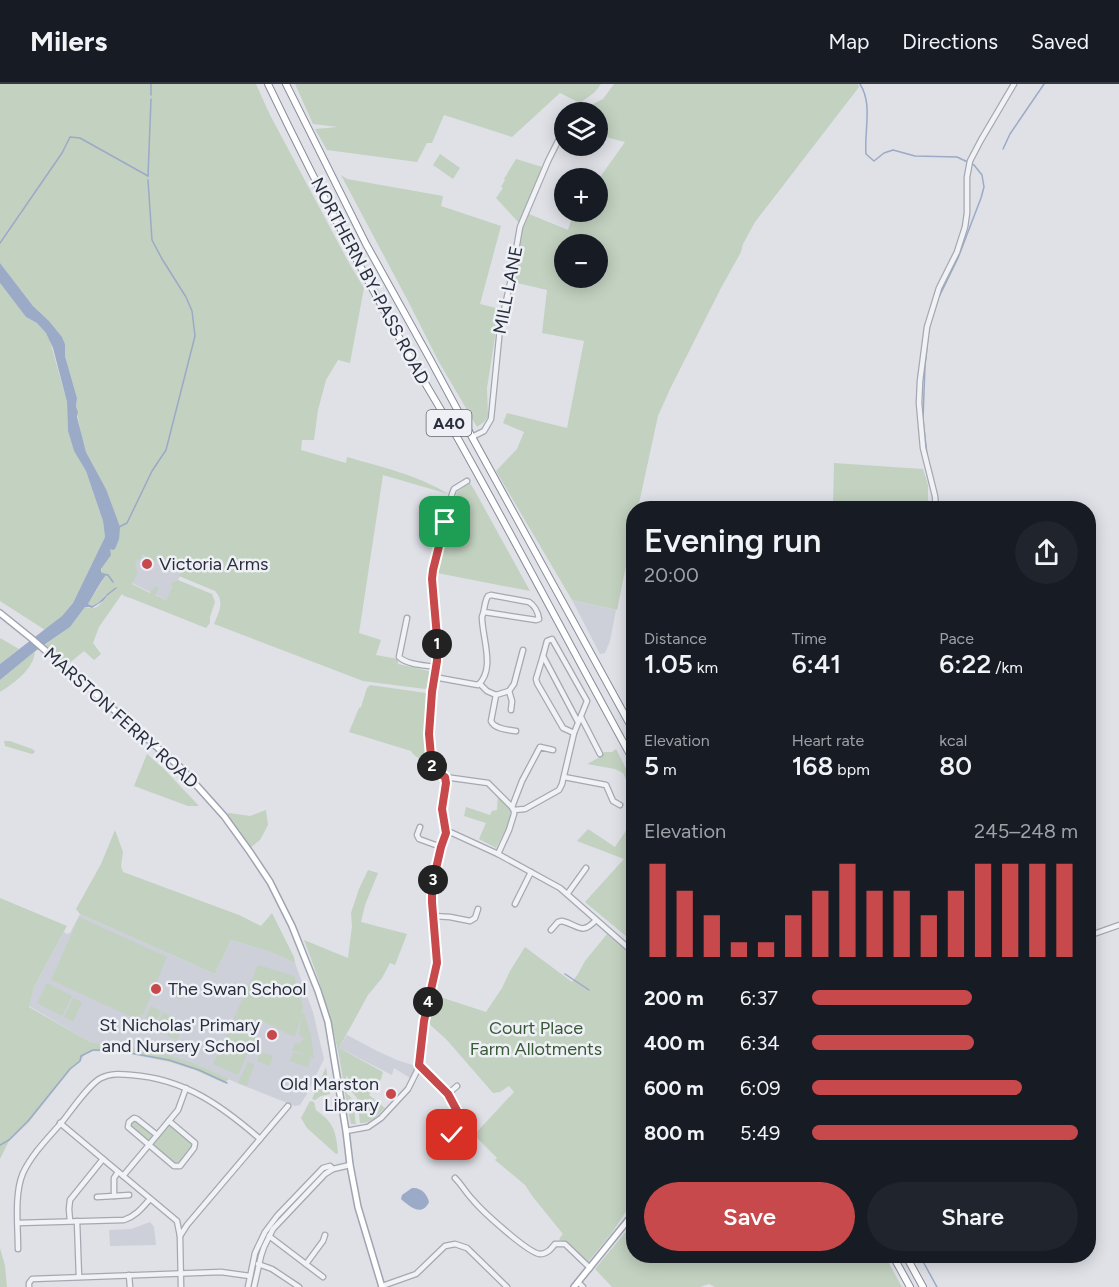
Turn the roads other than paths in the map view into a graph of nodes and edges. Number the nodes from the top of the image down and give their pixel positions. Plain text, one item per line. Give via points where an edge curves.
1 (268, 84) edge
2 (286, 84) edge
3 (1014, 84) edge
4 (554, 149) edge
5 (472, 437) junction
6 (468, 481) dead end
7 (935, 501) edge
8 (484, 612) junction
9 (0, 613) edge
10 (407, 618) dead end
11 (523, 650) dead end
12 (543, 656) junction
13 (436, 668) junction
14 (434, 677) junction
15 (480, 684) junction
16 (510, 691) junction
17 (496, 695) junction
18 (511, 710) dead end
19 (626, 717) edge
20 (579, 720) junction
21 (516, 731) dead end
22 (574, 734) junction
23 (626, 747) edge
24 (553, 750) dead end
25 (600, 754) dead end
26 (445, 777) junction
27 (564, 777) junction
28 (620, 805) dead end
29 (513, 808) junction
30 (420, 827) dead end
31 (446, 833) junction
32 (441, 847) junction
33 (498, 854) junction
34 (586, 868) dead end
35 (531, 872) junction
36 (568, 893) junction
37 (515, 904) dead end
38 (478, 909) dead end
39 (433, 916) junction
40 (596, 920) junction
41 (1119, 925) edge
42 (551, 930) dead end
43 (1096, 933) edge
44 (626, 946) edge
45 (419, 1065) junction
46 (458, 1086) dead end
47 (186, 1088) junction
48 (448, 1094) junction
49 (288, 1106) dead end
50 (169, 1120) junction
51 (60, 1123) junction
52 (346, 1131) junction
53 (157, 1135) junction
54 (260, 1139) junction
55 (149, 1145) junction
56 (453, 1147) dead end
57 (103, 1159) junction
58 (350, 1165) junction
59 (333, 1169) junction
60 (118, 1172) junction
61 (123, 1176) junction
62 (455, 1178) dead end
63 (129, 1195) dead end
64 (114, 1196) junction
65 (97, 1197) dead end
66 (150, 1199) junction
67 (70, 1221) junction
68 (77, 1221) junction
69 (177, 1221) junction
70 (18, 1223) junction
71 (626, 1223) edge
72 (187, 1225) junction
73 (324, 1235) dead end
74 (180, 1236) junction
75 (269, 1236) junction
76 (261, 1246) junction
77 (18, 1249) dead end
78 (897, 1263) edge
79 (910, 1263) edge
80 (258, 1264) junction
81 (306, 1264) junction
82 (590, 1268) junction
83 (180, 1273) junction
84 (129, 1275) junction
85 (250, 1276) junction
86 (79, 1277) junction
87 (323, 1277) dead end
88 (382, 1286) edge
89 (578, 1286) edge
90 (29, 1287) edge
91 (130, 1287) edge
92 (181, 1287) edge
93 (248, 1287) edge
94 (254, 1287) edge
95 (298, 1287) edge
96 (507, 1287) edge
97 (910, 1287) edge
98 (923, 1287) edge

1 - 23 highway, NORTHERN BY-PASS ROAD / A40 via 415,366
2 - 5 highway, NORTHERN BY-PASS ROAD / A40 via 366,244
3 - 7 street via 970,161 965,227 927,327 920,403 923,448
4 - 5 street, MILL LANE via 520,227 500,328 491,419 484,430
5 - 19 highway, NORTHERN BY-PASS ROAD / A40
6 - 13 street via 454,489 433,570
8 - 8 street via 486,597 491,595 529,602 539,619
8 - 15 street via 487,666
9 - 52 main road, MARSTON FERRY ROAD via 181,768 224,816 259,865 279,898 318,991 328,1022
10 - 13 street via 399,657
11 - 16 street
12 - 20 street
12 - 20 street via 547,641 552,639 587,701
12 - 22 street via 537,683 563,728
13 - 14 street
14 - 15 street
14 - 26 street via 429,744 432,767
15 - 17 street
16 - 17 street
16 - 18 street
17 - 21 street via 492,723
20 - 22 street
20 - 25 street
22 - 27 street
24 - 29 street via 540,747
26 - 29 street via 488,783
26 - 31 street via 442,809
27 - 28 street via 606,784 613,801
27 - 29 street via 559,790 525,809
29 - 33 street via 509,830
30 - 32 street via 419,839
31 - 32 street
31 - 33 street
32 - 39 street via 432,886
33 - 35 street
34 - 36 street
35 - 36 street
35 - 37 street
36 - 40 street
38 - 39 street via 470,921
39 - 45 street via 437,963
40 - 42 street via 583,929 562,921
40 - 44 street
41 - 43 street
45 - 48 street
45 - 52 street via 415,1078 387,1113 368,1127
46 - 48 street
47 - 50 street via 178,1110
47 - 51 street via 139,1076 112,1074 93,1084
47 - 54 street via 217,1104
48 - 56 street via 463,1122 448,1140
49 - 54 street
50 - 53 street
50 - 55 street via 195,1143 180,1166 174,1166
51 - 57 street
51 - 70 street via 24,1172 19,1185
52 - 58 main road, MARSTON FERRY ROAD
53 - 55 street
53 - 55 street via 137,1119 129,1122 128,1127
54 - 72 street
55 - 61 street
57 - 60 street
57 - 67 street via 70,1200
58 - 59 street
58 - 88 main road, MARSTON FERRY ROAD
59 - 75 street via 282,1218
59 - 76 street via 325,1167 274,1220
60 - 61 street
60 - 64 street
61 - 66 street
62 - 82 street via 477,1206 536,1253 543,1254 555,1245 565,1244
63 - 64 street
64 - 65 street
66 - 68 street via 138,1213 124,1220
66 - 69 street
67 - 68 street
67 - 70 street
68 - 86 street
69 - 72 street
69 - 74 street
70 - 77 street
71 - 82 main road
72 - 74 street
73 - 81 street
74 - 83 street
75 - 76 street
75 - 81 street
76 - 80 street
76 - 85 street
78 - 97 highway
79 - 98 highway
80 - 94 street
80 - 95 street
81 - 87 street
82 - 89 main road
83 - 84 street
83 - 85 street
83 - 92 street
84 - 86 street
84 - 91 street
85 - 93 street
86 - 90 street via 32,1279
88 - 96 street via 416,1274 445,1246 455,1244 467,1248

